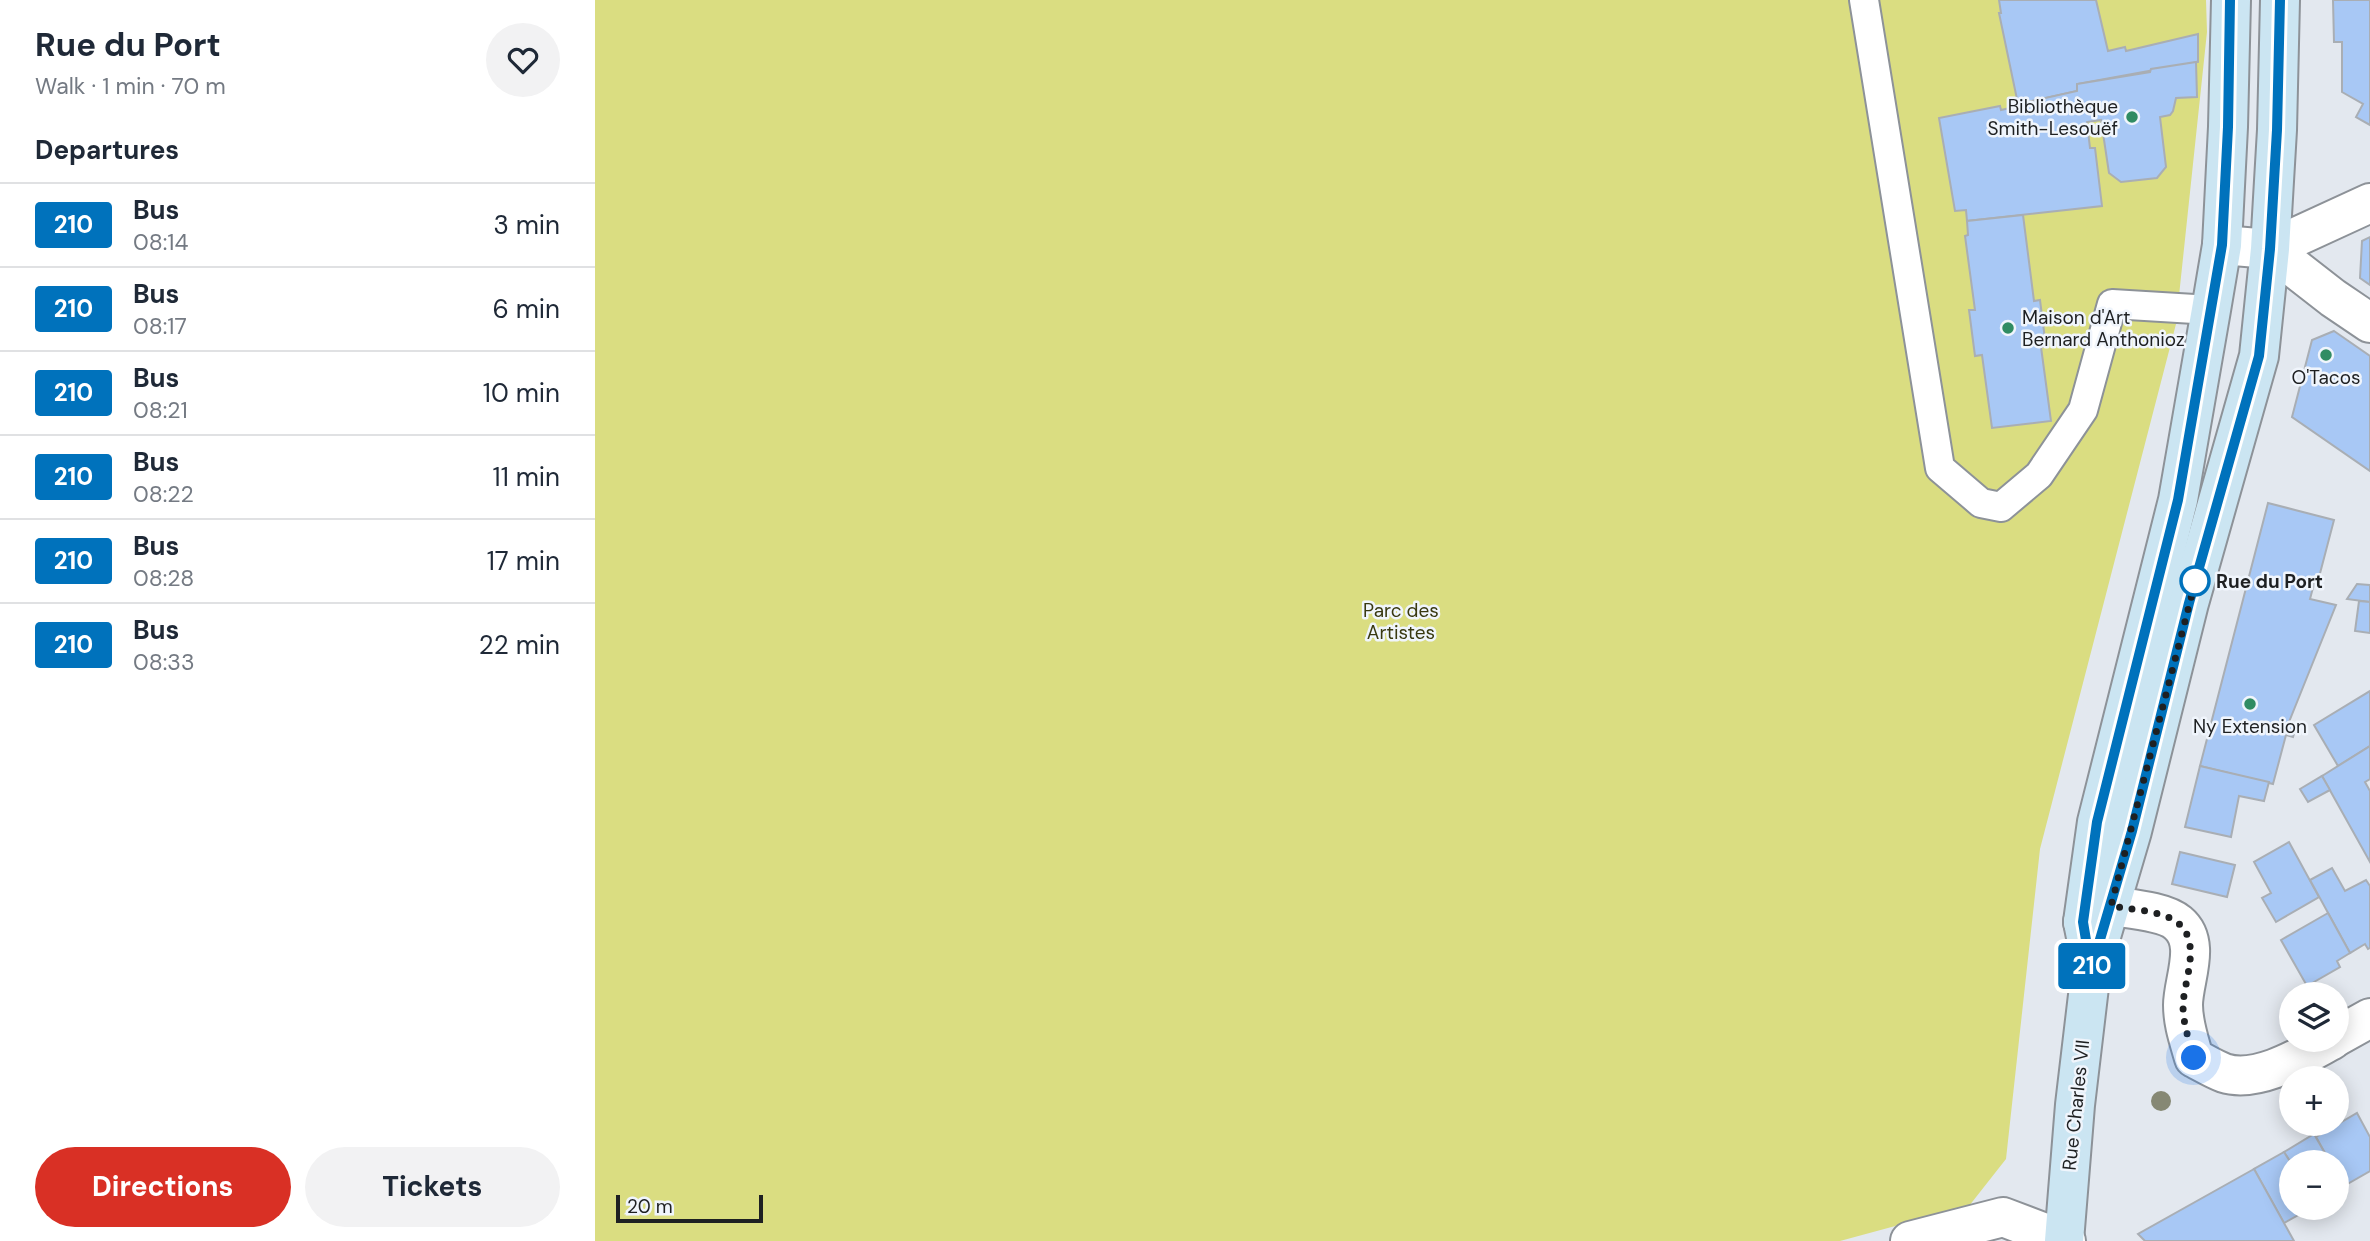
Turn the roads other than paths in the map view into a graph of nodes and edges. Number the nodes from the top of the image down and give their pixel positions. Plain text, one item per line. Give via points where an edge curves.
1 (1864, 0) edge
2 (2231, 0) edge
3 (2280, 0) edge
4 (2370, 203) edge
5 (2222, 245) junction
6 (2270, 249) junction
7 (2211, 310) junction
8 (2370, 323) edge
9 (2097, 914) junction
10 (2370, 1018) edge
11 (2349, 1030) edge
12 (2309, 1052) edge
13 (1910, 1241) edge
14 (2065, 1241) edge

1 - 7 lane via 1940,468 1981,503 2001,507 2039,475 2083,410 2112,304
2 - 5 main road, Rue Charles VII
3 - 6 main road, Rue Charles VII
4 - 6 street
5 - 6 street
5 - 7 main road, Rue Charles VII
6 - 8 street
6 - 9 main road, Rue Charles VII via 2259,356 2189,603 2132,831
7 - 9 main road, Rue Charles VII via 2178,500 2097,822
9 - 12 street via 2166,916 2185,931 2190,960 2183,1003 2194,1058 2226,1074 2243,1075 2269,1070
9 - 14 main road, Rue Charles VII
10 - 11 street
13 - 14 street via 2003,1217

